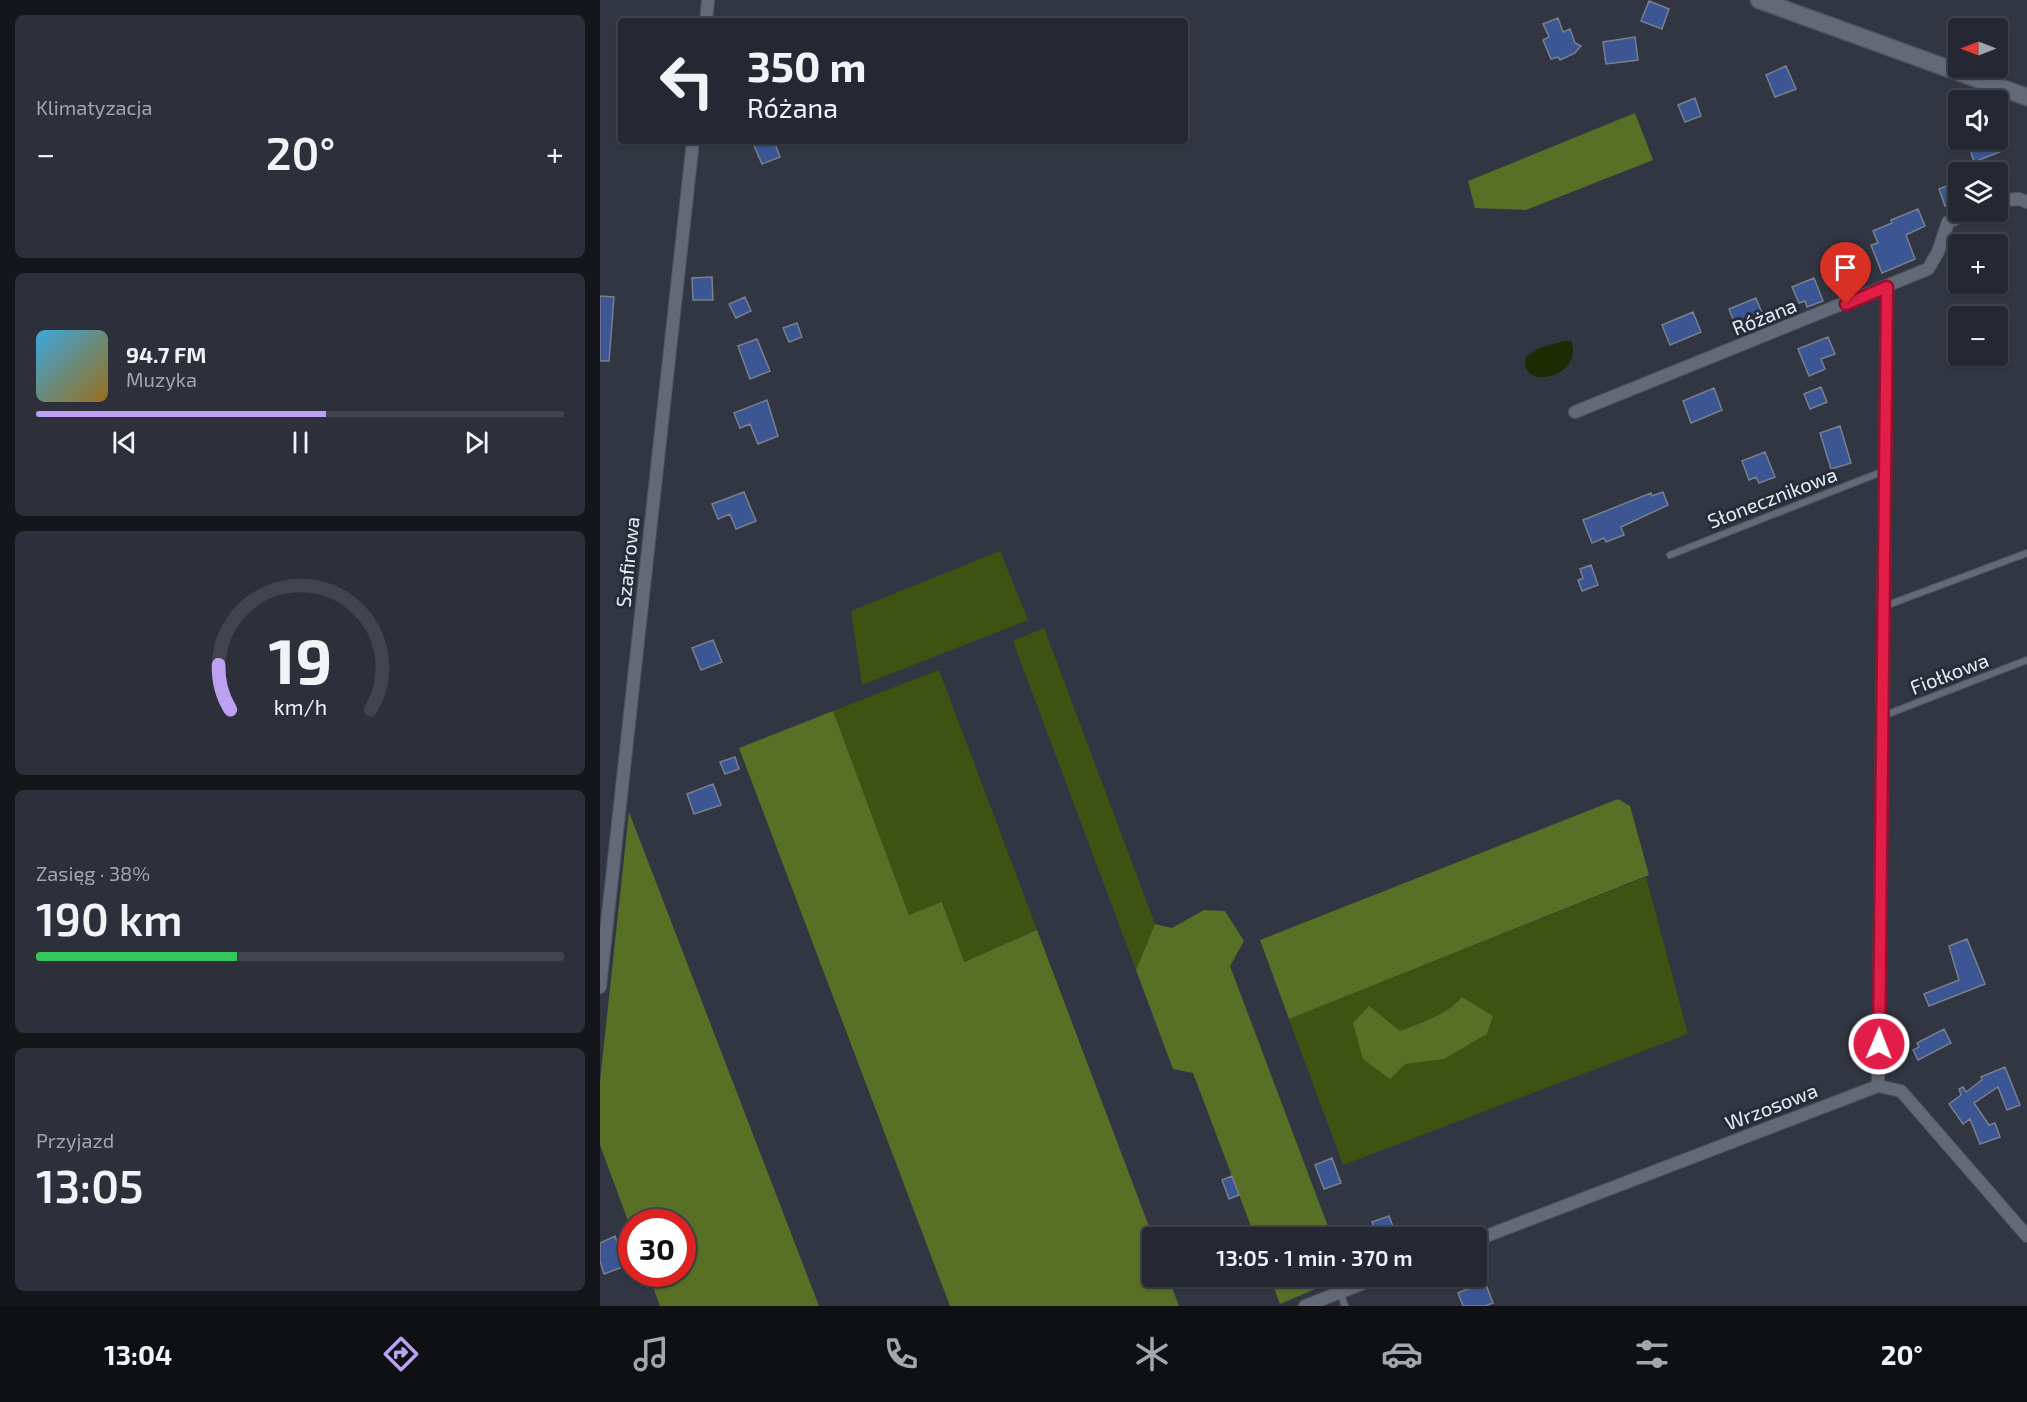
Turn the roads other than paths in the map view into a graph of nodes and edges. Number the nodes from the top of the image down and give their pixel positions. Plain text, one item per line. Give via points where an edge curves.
1 (708, 0) edge
2 (1759, 0) edge
3 (706, 18) edge
4 (2027, 97) edge
5 (693, 144) edge
6 (2008, 200) edge
7 (2027, 202) edge
8 (1948, 222) edge
9 (1887, 287) junction
10 (1575, 412) dead end
11 (1887, 470) junction
12 (2027, 553) edge
13 (1670, 555) dead end
14 (1885, 606) junction
15 (2027, 660) edge
16 (1883, 716) junction
17 (600, 987) edge
18 (1878, 1086) junction
19 (1487, 1236) edge
20 (2027, 1236) edge
21 (1353, 1287) edge
22 (1340, 1292) junction
23 (1305, 1306) edge
24 (1345, 1306) edge

1 - 3 street
2 - 4 street
5 - 17 street, Szafirowa
6 - 7 street
8 - 9 street, Różana via 1928,269
9 - 10 street, Różana
9 - 11 street
11 - 13 lane, Słonecznikowa
11 - 14 street
12 - 14 lane
14 - 16 street
15 - 16 lane, Fiołkowa
16 - 18 street
18 - 19 street, Wrzosowa
18 - 20 street via 1901,1091
21 - 22 street
22 - 23 street
22 - 24 lane

